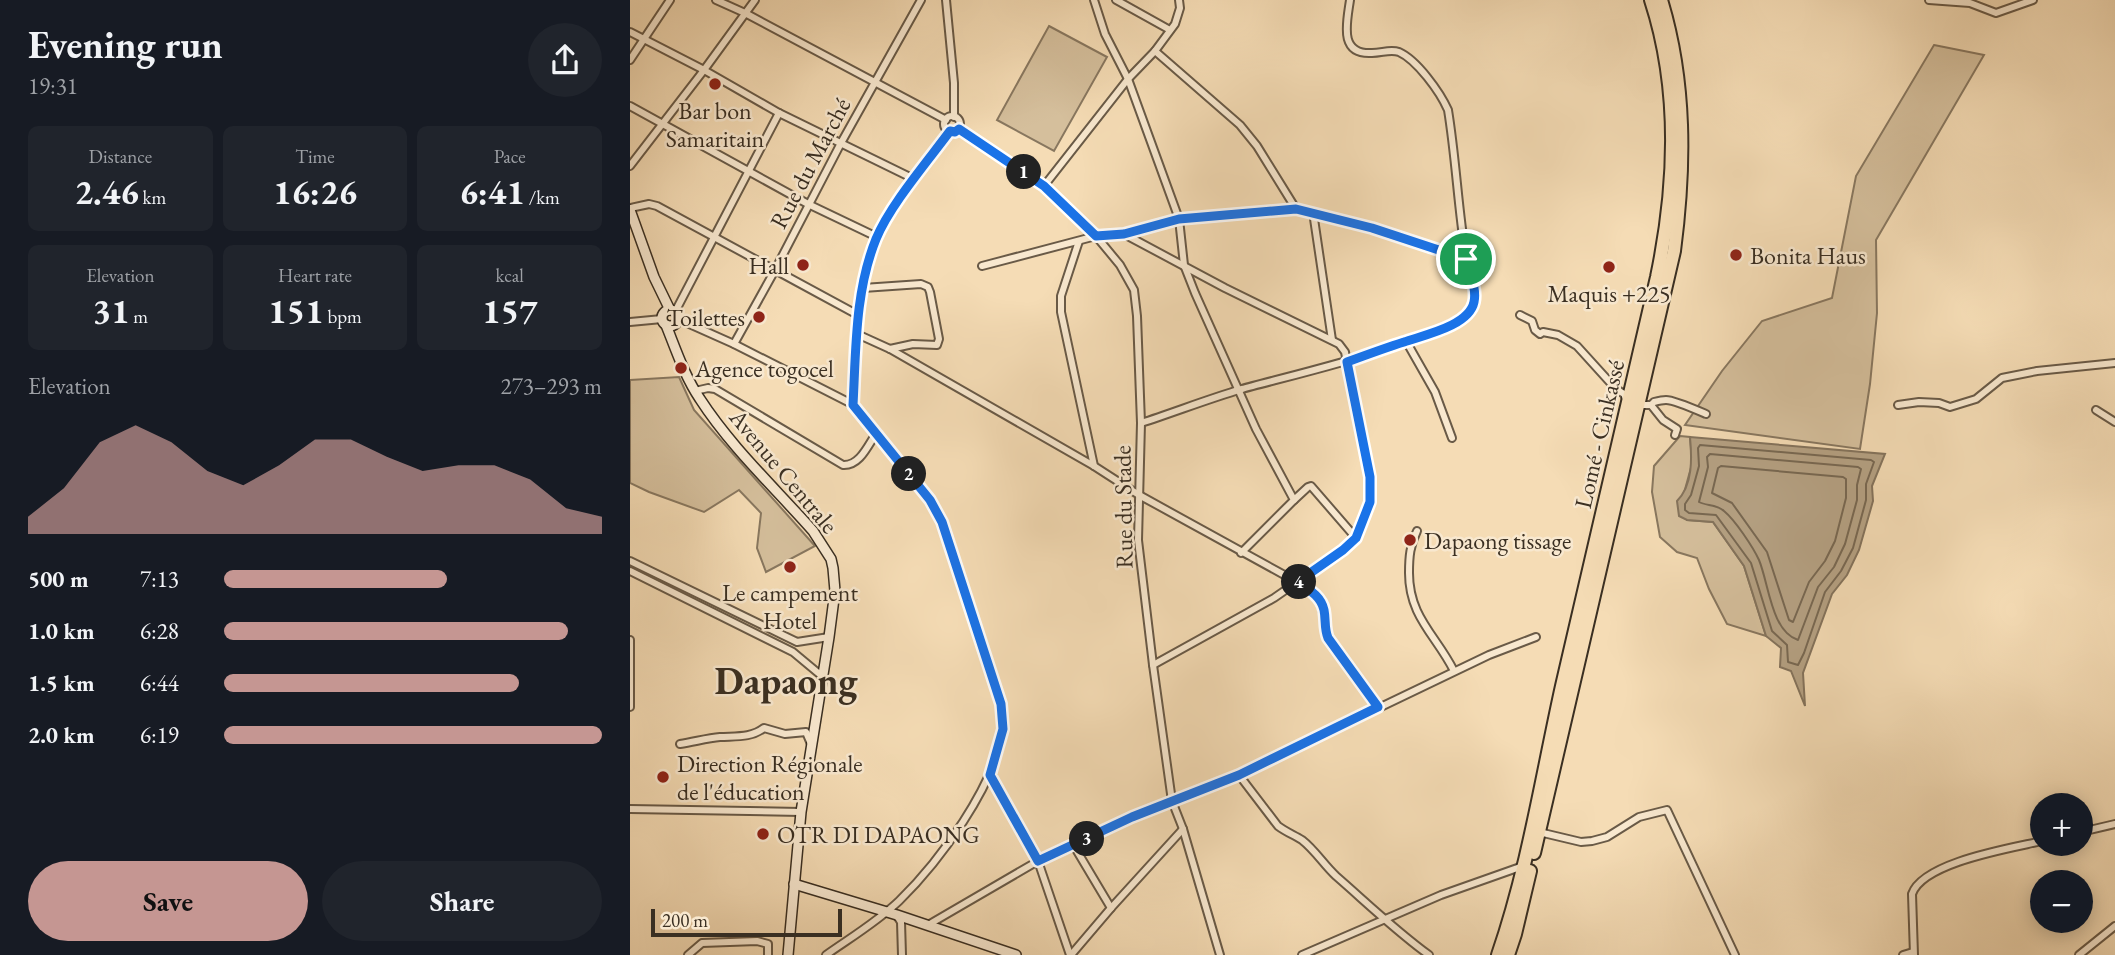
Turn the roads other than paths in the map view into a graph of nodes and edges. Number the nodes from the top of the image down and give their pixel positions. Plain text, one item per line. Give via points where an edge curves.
1 (670, 0) edge
2 (716, 0) edge
3 (755, 0) edge
4 (921, 0) edge
5 (946, 0) edge
6 (1094, 0) edge
7 (1116, 0) edge
8 (1179, 0) edge
9 (1350, 0) edge
10 (1651, 0) edge
11 (1661, 0) edge
12 (1929, 0) edge
13 (2033, 0) edge
14 (745, 13) junction
15 (1170, 30) junction
16 (630, 32) edge
17 (643, 38) junction
18 (1155, 51) junction
19 (630, 60) edge
20 (704, 70) junction
21 (1128, 79) junction
22 (874, 83) junction
23 (630, 106) edge
24 (779, 113) junction
25 (954, 117) junction
26 (946, 120) junction
27 (1677, 120) junction
28 (663, 125) junction
29 (959, 129) junction
30 (950, 131) junction
31 (841, 142) junction
32 (630, 166) edge
33 (748, 172) junction
34 (914, 179) junction
35 (1044, 186) junction
36 (808, 204) junction
37 (630, 209) edge
38 (1296, 209) junction
39 (1313, 212) junction
40 (1179, 219) junction
41 (1124, 234) junction
42 (1096, 236) junction
43 (713, 237) junction
44 (877, 237) junction
45 (1079, 241) junction
46 (1466, 259) junction
47 (1184, 265) junction
48 (982, 266) dead end
49 (775, 270) junction
50 (863, 288) junction
51 (858, 315) junction
52 (1520, 315) dead end
53 (670, 318) junction
54 (630, 322) edge
55 (857, 334) junction
56 (1332, 340) junction
57 (1406, 341) junction
58 (734, 344) junction
59 (890, 349) junction
60 (1347, 362) junction
61 (2115, 363) edge
62 (1239, 390) junction
63 (695, 391) junction
64 (853, 405) junction
65 (1639, 405) junction
66 (1898, 405) dead end
67 (2096, 410) dead end
68 (1706, 414) dead end
69 (2115, 422) edge
70 (1141, 423) junction
71 (877, 432) junction
72 (1675, 435) dead end
73 (1452, 438) dead end
74 (1094, 466) junction
75 (1139, 495) junction
76 (1293, 500) junction
77 (1417, 531) dead end
78 (1356, 538) junction
79 (1241, 553) junction
80 (630, 561) edge
81 (630, 571) edge
82 (664, 578) junction
83 (1296, 583) junction
84 (660, 586) junction
85 (1536, 636) dead end
86 (829, 637) junction
87 (630, 640) edge
88 (1153, 665) junction
89 (1454, 671) junction
90 (823, 677) junction
91 (630, 707) edge
92 (1378, 707) junction
93 (680, 744) dead end
94 (812, 746) junction
95 (990, 775) junction
96 (1239, 775) junction
97 (1172, 801) junction
98 (630, 809) edge
99 (801, 812) junction
100 (2115, 824) edge
101 (1183, 829) junction
102 (2093, 829) edge
103 (1539, 832) junction
104 (2030, 844) edge
105 (1074, 846) junction
106 (1038, 861) junction
107 (1527, 866) junction
108 (794, 884) junction
109 (1111, 908) junction
110 (885, 912) junction
111 (897, 915) junction
112 (1383, 919) junction
113 (926, 926) junction
114 (2115, 926) edge
115 (1913, 953) edge
116 (688, 955) edge
117 (768, 955) edge
118 (788, 955) edge
119 (826, 955) edge
120 (902, 955) edge
121 (1016, 955) edge
122 (1071, 955) edge
123 (1220, 955) edge
124 (1302, 955) edge
125 (1429, 955) edge
126 (1497, 955) edge
127 (1508, 955) edge
128 (1735, 955) edge
129 (1903, 955) edge
130 (2079, 955) edge

1 - 17 street
2 - 14 street
3 - 14 street
4 - 22 street, Rue du Marché
5 - 25 street
6 - 21 street
7 - 15 street
8 - 15 street via 1178,16
9 - 46 street via 1346,29 1350,46 1363,53 1390,50 1405,56 1443,99 1450,121
10 - 27 highway, Lomé - Cinkassé
11 - 27 highway, Lomé - Cinkassé via 1674,57
12 - 13 street via 1970,3 1996,13
14 - 20 street
14 - 22 street
15 - 18 street
16 - 17 street
17 - 19 street
17 - 20 street
18 - 21 street
18 - 38 street via 1248,135
20 - 24 street
20 - 28 street
21 - 35 street
21 - 40 street
22 - 26 street
22 - 31 street, Rue du Marché
23 - 28 street
24 - 31 street
24 - 33 street
25 - 26 street
25 - 29 street via 960,122
26 - 30 street
27 - 65 highway, Lomé - Cinkassé via 1681,196 1674,251
28 - 32 street
28 - 33 street
29 - 30 street
29 - 35 street, Rue du Stade
30 - 34 street
31 - 34 street
31 - 36 street, Rue du Marché
33 - 36 street
33 - 43 street
34 - 44 street
35 - 42 street, Rue du Stade
36 - 44 street
36 - 49 street, Rue du Marché
37 - 43 street via 657,205
37 - 53 main road, Avenue Centrale
38 - 39 street
38 - 40 street
39 - 46 street
39 - 56 street
40 - 41 street
40 - 47 street
41 - 42 street
41 - 47 street
42 - 45 street
42 - 70 street, Rue du Stade via 1121,265 1134,290
43 - 49 street
43 - 53 street
44 - 50 street
45 - 48 street
45 - 74 street via 1061,296 1061,312
46 - 57 street via 1474,297 1470,311 1455,323
47 - 56 street
47 - 62 street
49 - 51 street
49 - 58 street, Rue du Marché
50 - 51 street
50 - 59 street via 928,287 938,343
51 - 55 street
52 - 65 street via 1532,321 1541,334 1558,334 1577,346 1616,389
53 - 54 street
53 - 58 street
53 - 63 main road, Avenue Centrale via 677,352
55 - 59 street
55 - 64 street
56 - 60 street via 1343,348
57 - 60 street
57 - 73 street via 1436,392
58 - 64 street
59 - 74 street
60 - 62 street
60 - 78 street via 1371,486
61 - 66 street via 2002,378 1976,399 1950,407 1919,402
62 - 70 street
62 - 76 street
63 - 71 street via 715,389 847,466 856,462
63 - 86 main road, Avenue Centrale via 831,559
64 - 71 street
65 - 68 street via 1667,400
65 - 72 street via 1677,429
65 - 103 highway, Lomé - Cinkassé
65 - 107 highway, Lomé - Cinkassé via 1574,634
67 - 69 street
70 - 75 street, Rue du Stade
71 - 95 street via 942,522 1001,704 1003,729
74 - 75 street
75 - 79 street
75 - 88 street, Rue du Stade via 1138,540
76 - 78 street via 1311,486
76 - 79 street
77 - 89 street via 1409,550 1414,606
78 - 83 street
79 - 83 street
80 - 82 street
81 - 84 street
82 - 84 street
82 - 86 street via 797,642
83 - 88 street
83 - 92 street via 1308,588 1321,603 1328,638
84 - 90 street via 793,652
85 - 89 street
86 - 90 main road, Avenue Centrale
87 - 91 street
88 - 97 street, Rue du Stade
89 - 92 street
90 - 94 main road, Avenue Centrale
92 - 96 street
93 - 94 street via 743,737 764,728 785,734 806,732
94 - 99 main road, Avenue Centrale
95 - 106 street
95 - 110 street via 934,860
96 - 97 street
96 - 112 street via 1278,826 1301,839
97 - 101 street, Rue du Stade
97 - 105 street
98 - 99 street
99 - 108 main road, Avenue Centrale
100 - 102 street
101 - 109 street
101 - 123 street, Rue du Stade
103 - 107 highway, Lomé - Cinkassé
103 - 128 street via 1592,841 1639,817 1667,810
104 - 115 street via 1952,864 1914,888
105 - 106 street
105 - 109 street
106 - 113 street
106 - 122 street
107 - 112 street
107 - 126 highway, Lomé - Cinkassé
107 - 127 highway, Lomé - Cinkassé
108 - 110 main road
108 - 118 main road, Avenue Centrale
109 - 122 street
110 - 111 main road
110 - 119 street
111 - 113 main road
111 - 120 street
112 - 124 street
112 - 125 street
113 - 121 main road
114 - 130 street
115 - 129 street
116 - 117 street via 702,943 757,941 768,944

